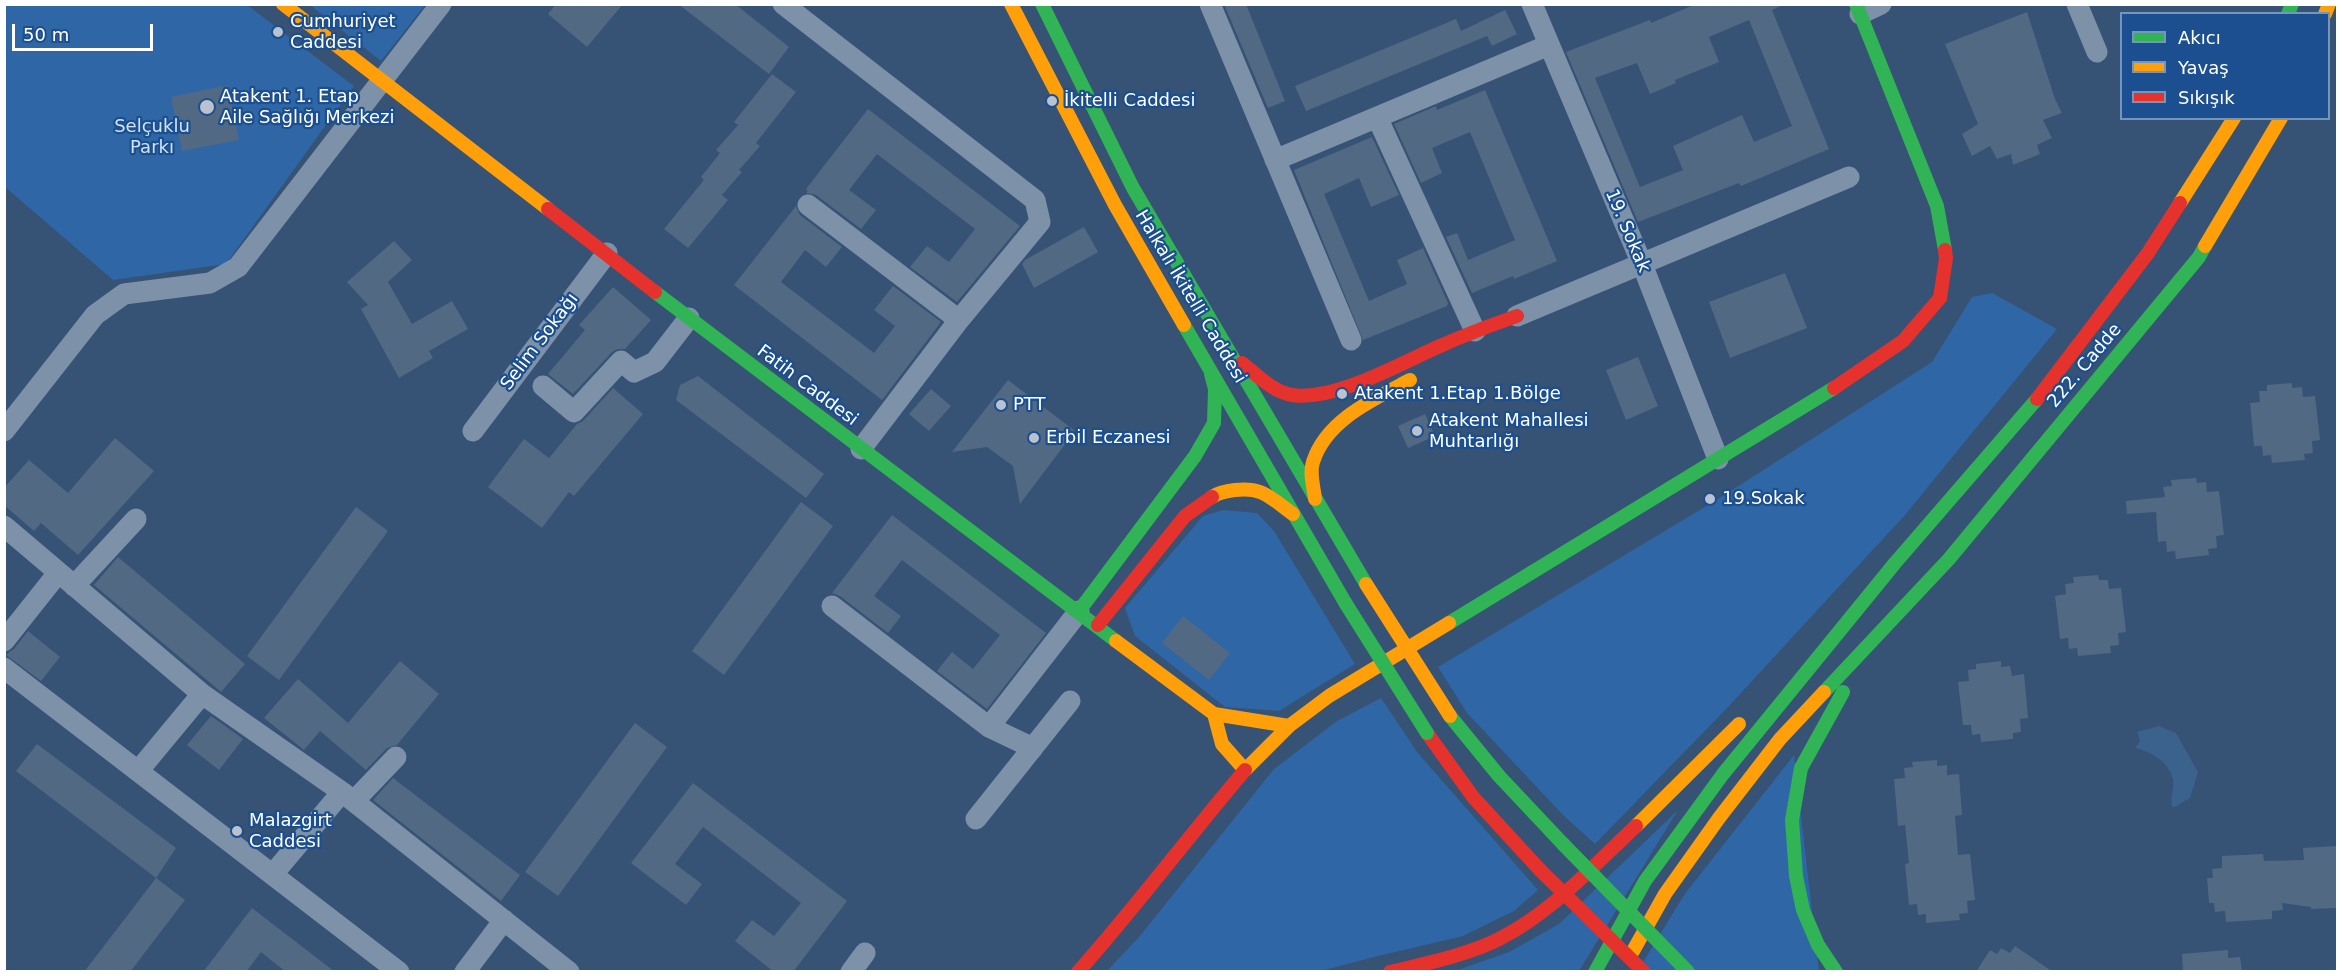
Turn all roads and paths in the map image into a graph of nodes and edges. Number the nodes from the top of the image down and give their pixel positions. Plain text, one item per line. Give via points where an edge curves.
1 (283, 4) edge
2 (441, 4) edge
3 (783, 4) edge
4 (1011, 4) edge
5 (1042, 4) edge
6 (1210, 4) edge
7 (1532, 4) edge
8 (1881, 4) edge
9 (2077, 4) edge
10 (1858, 9) edge
11 (1549, 45) junction
12 (2097, 52) dead end
13 (382, 81) junction
14 (1377, 117) junction
15 (2233, 120) edge
16 (2280, 120) edge
17 (1275, 160) junction
18 (1849, 177) dead end
19 (808, 205) dead end
20 (607, 253) junction
21 (1642, 264) junction
22 (1517, 316) junction
23 (689, 318) junction
24 (959, 320) junction
25 (1475, 331) junction
26 (1351, 340) dead end
27 (1462, 352) dead end
28 (1229, 353) junction
29 (1208, 364) junction
30 (1422, 374) dead end
31 (543, 386) dead end
32 (4, 431) edge
33 (473, 431) dead end
34 (861, 449) junction
35 (1718, 459) junction
36 (1315, 500) junction
37 (1295, 516) junction
38 (136, 519) dead end
39 (4, 526) edge
40 (1895, 563) junction
41 (58, 573) junction
42 (74, 586) junction
43 (832, 606) dead end
44 (1079, 611) junction
45 (1893, 619) junction
46 (1098, 625) junction
47 (4, 641) edge
48 (4, 668) edge
49 (1781, 681) dead end
50 (202, 694) junction
51 (1070, 701) dead end
52 (1214, 714) junction
53 (1748, 714) dead end
54 (1289, 726) junction
55 (989, 727) junction
56 (1033, 748) junction
57 (396, 757) dead end
58 (139, 770) junction
59 (1245, 770) junction
60 (348, 797) junction
61 (976, 819) dead end
62 (273, 874) junction
63 (504, 920) junction
64 (865, 953) dead end
65 (399, 972) edge
66 (465, 972) edge
67 (569, 972) edge
68 (851, 972) edge
69 (1078, 972) edge
70 (1390, 972) edge
71 (1595, 972) edge
72 (1622, 972) edge
73 (1644, 972) edge
74 (1688, 972) edge
75 (1836, 972) edge

1 - 13 main road, Fatih Caddesi
2 - 13 street
3 - 24 street via 1035,200 1040,222
4 - 29 main road, Halkalı İkitelli Caddesi via 1115,205
5 - 28 main road, Halkalı İkitelli Caddesi via 1133,188
6 - 17 street
7 - 11 street, 19. Sokak
8 - 10 street
9 - 12 street
10 - 35 main road via 1937,206 1946,258 1940,298 1903,341 1845,382
11 - 14 street
11 - 21 street, 19. Sokak
13 - 20 main road, Fatih Caddesi
13 - 32 street via 238,267 210,283 124,294 95,315
14 - 17 street
14 - 25 street
15 - 40 main road, 222. Cadde via 2148,253 2050,384
16 - 45 main road, 222. Cadde via 2199,257 1948,559
17 - 26 street
18 - 21 street
19 - 24 street
20 - 23 main road, Fatih Caddesi
20 - 33 street, Selim Sokağı
21 - 22 street
21 - 35 street, 19. Sokak
22 - 25 main road
22 - 27 main road
23 - 31 street via 654,362 634,372 621,361 574,412
23 - 34 main road, Fatih Caddesi
24 - 34 street
25 - 28 main road via 1320,396 1292,396 1269,384
28 - 36 main road, Halkalı İkitelli Caddesi
29 - 37 main road, Halkalı İkitelli Caddesi
29 - 44 main road via 1215,389 1214,423 1195,456
30 - 36 main road via 1379,396 1325,438 1313,463
34 - 44 main road, Fatih Caddesi
35 - 54 main road via 1329,696
36 - 74 main road, Halkalı İkitelli Caddesi, bridge via 1449,716 1499,776
37 - 46 main road via 1259,491 1216,494 1185,516
37 - 73 main road, Halkalı İkitelli Caddesi, bridge via 1426,733 1473,797 1540,870
38 - 42 street
39 - 41 street
40 - 49 main road
40 - 71 main road via 1692,816 1645,881
41 - 42 street
41 - 47 street
42 - 50 street
43 - 55 street
44 - 46 main road, Fatih Caddesi
44 - 55 street
45 - 72 main road via 1780,739 1732,801 1665,894
45 - 75 main road via 1835,704 1800,768 1792,820 1796,876 1803,910 1818,945
46 - 52 main road, Fatih Caddesi
48 - 58 street
50 - 58 street
50 - 60 street
51 - 56 street
52 - 54 main road
52 - 59 main road via 1221,744
53 - 70 main road via 1555,903 1500,939
54 - 59 main road
55 - 56 street
56 - 61 street
57 - 60 street
58 - 62 street
59 - 69 main road
60 - 62 street
60 - 63 street
62 - 65 street
63 - 66 street
63 - 67 street
64 - 68 street

